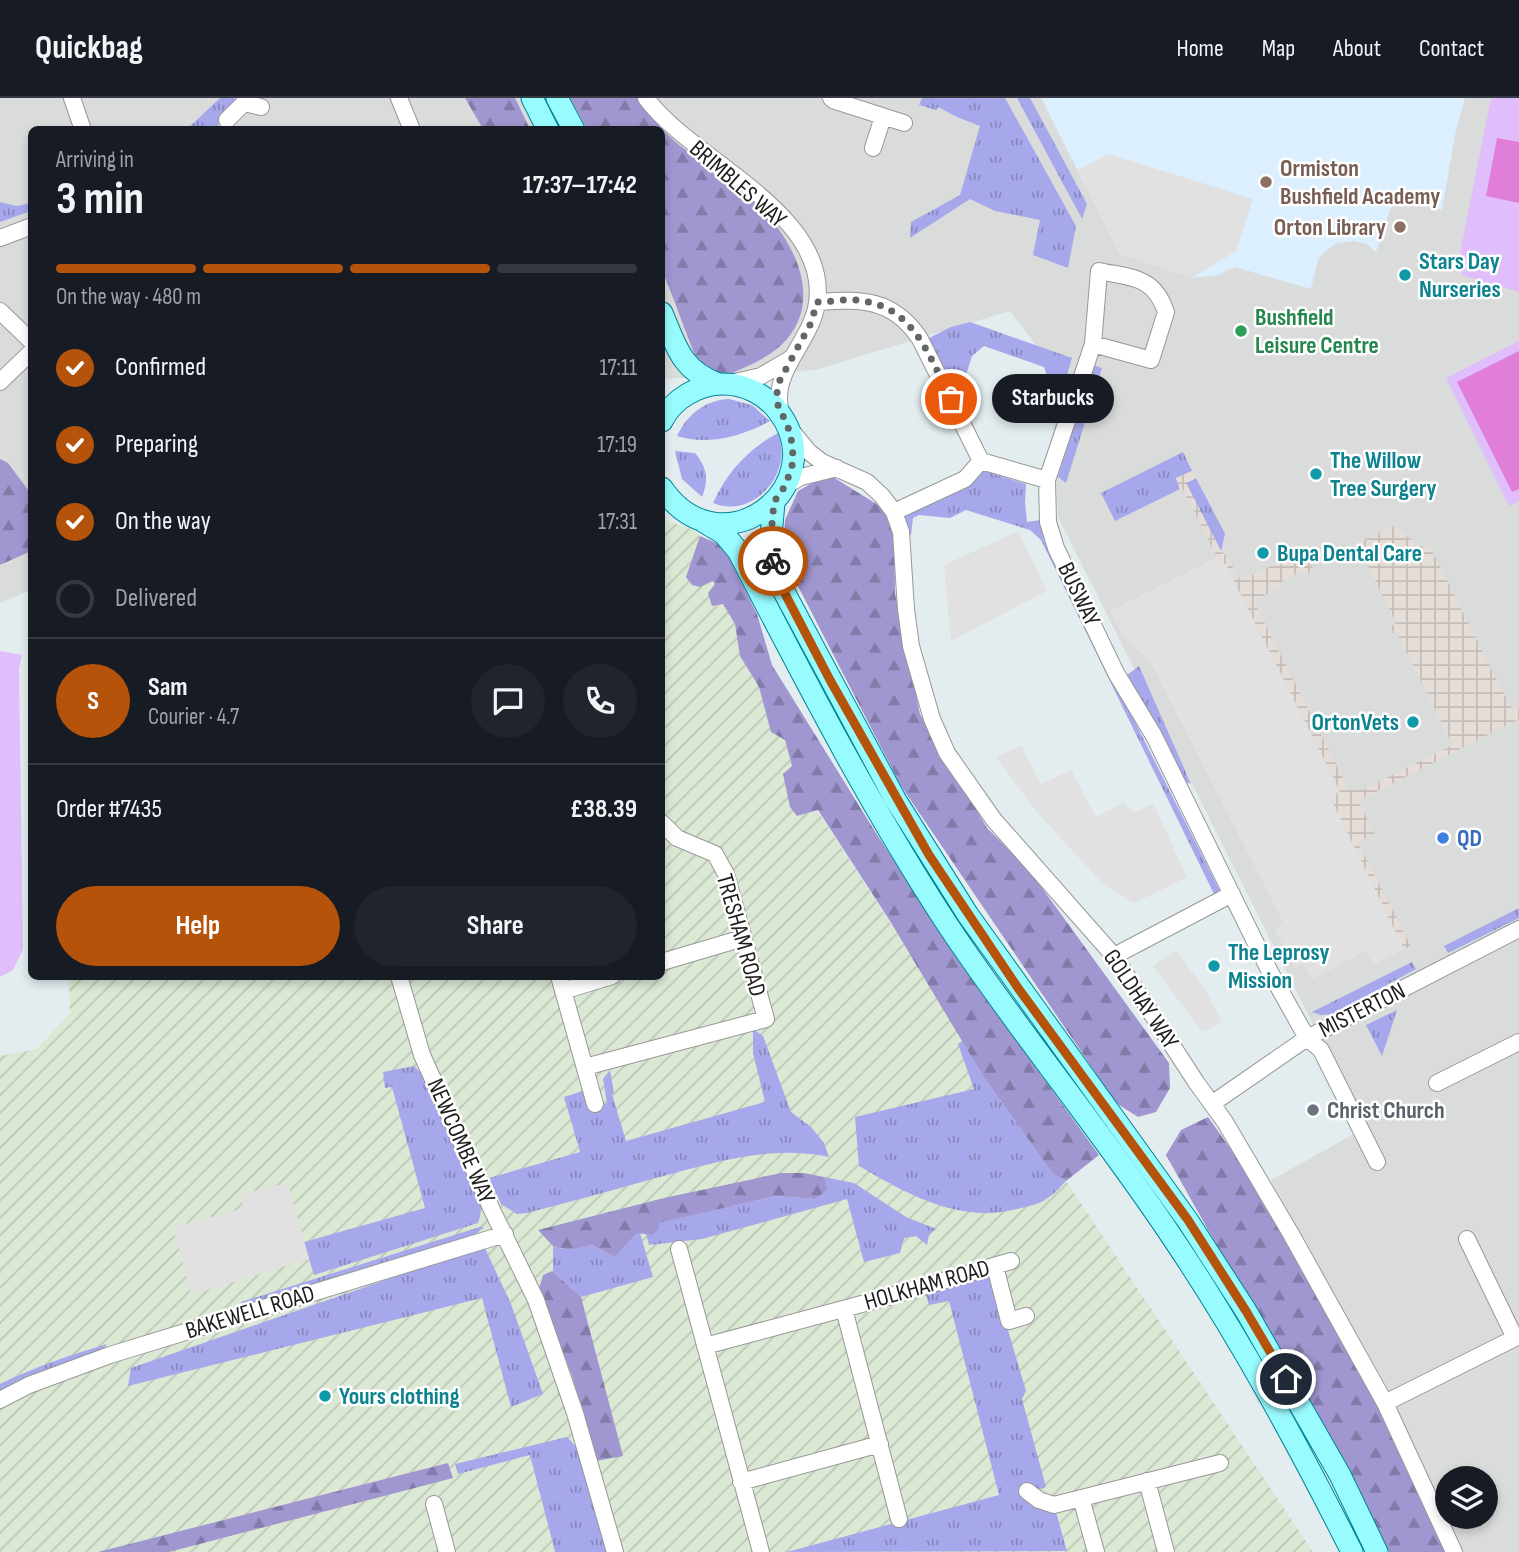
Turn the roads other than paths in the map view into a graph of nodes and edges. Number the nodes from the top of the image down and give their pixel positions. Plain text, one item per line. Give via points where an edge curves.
1 (72, 98) edge
2 (398, 98) edge
3 (532, 98) edge
4 (557, 98) edge
5 (646, 98) edge
6 (831, 98) edge
7 (243, 101) edge
8 (261, 107) dead end
9 (883, 117) junction
10 (228, 120) dead end
11 (904, 123) dead end
12 (82, 126) edge
13 (410, 126) edge
14 (546, 126) edge
15 (572, 126) edge
16 (873, 148) dead end
17 (28, 227) edge
18 (0, 237) edge
19 (817, 302) junction
20 (0, 311) edge
21 (665, 320) edge
22 (28, 338) edge
23 (1093, 344) junction
24 (28, 355) edge
25 (793, 357) junction
26 (0, 382) edge
27 (721, 384) junction
28 (665, 417) edge
29 (785, 422) junction
30 (981, 461) junction
31 (837, 468) junction
32 (1046, 480) junction
33 (665, 492) edge
34 (780, 494) junction
35 (665, 507) edge
36 (894, 512) junction
37 (685, 513) junction
38 (704, 522) junction
39 (665, 826) edge
40 (1233, 894) junction
41 (1519, 929) edge
42 (744, 938) junction
43 (1114, 956) junction
44 (665, 961) edge
45 (400, 980) edge
46 (586, 980) edge
47 (561, 984) edge
48 (1307, 1038) junction
49 (1519, 1042) edge
50 (585, 1067) junction
51 (1437, 1083) dead end
52 (1213, 1103) junction
53 (596, 1104) dead end
54 (1377, 1162) dead end
55 (505, 1234) junction
56 (1467, 1239) dead end
57 (679, 1249) dead end
58 (844, 1309) junction
59 (1026, 1316) dead end
60 (1517, 1337) edge
61 (705, 1346) junction
62 (0, 1400) edge
63 (1385, 1403) junction
64 (880, 1444) junction
65 (1220, 1463) dead end
66 (1147, 1481) junction
67 (741, 1482) junction
68 (1027, 1491) dead end
69 (1082, 1498) junction
70 (434, 1504) dead end
71 (899, 1519) dead end
72 (447, 1552) edge
73 (615, 1552) edge
74 (761, 1552) edge
75 (1096, 1552) edge
76 (1166, 1552) edge
77 (1352, 1552) edge
78 (1377, 1552) edge
79 (1454, 1552) edge

1 - 12 street
2 - 13 street
3 - 14 main road
4 - 15 main road
5 - 19 street, BRIMBLES WAY via 700,151 777,212 808,252 815,271
6 - 9 street
7 - 8 street
7 - 10 street
9 - 11 street
9 - 16 street
17 - 18 street
19 - 25 street, BRIMBLES WAY
19 - 30 street via 854,299 874,303 911,324
20 - 22 street
21 - 27 main road via 688,367
23 - 23 street, BUSWAY via 1099,271 1149,283 1166,312 1151,360
23 - 32 street, BUSWAY
24 - 26 street
25 - 27 street via 761,376
25 - 29 street, BRIMBLES WAY via 777,393
27 - 28 main road via 687,394
27 - 29 main road via 752,390 774,406
29 - 31 street, GOLDHAY WAY via 809,452
29 - 34 main road via 793,447 792,467
30 - 32 street
30 - 36 street via 965,479
31 - 34 street via 801,477
31 - 36 street, GOLDHAY WAY via 867,482
32 - 40 street, BUSWAY via 1048,522 1056,548 1116,673 1154,736
33 - 37 main road
34 - 38 main road via 759,514 742,522
34 - 78 main road via 770,546 782,588 895,799 975,926 1188,1220 1246,1311
35 - 37 street
36 - 43 street, GOLDHAY WAY via 901,532 911,646 947,753 994,820
37 - 38 main road
38 - 77 main road via 724,534 738,551 830,726 950,928 1133,1181 1228,1323
39 - 42 street, TRESHAM ROAD via 677,838 715,854 726,874
40 - 43 street
40 - 48 street, BUSWAY
41 - 48 street, MISTERTON
42 - 44 street
42 - 50 street, TRESHAM ROAD via 766,1018
43 - 52 street, GOLDHAY WAY
45 - 55 street, NEWCOMBE WAY via 422,1055
46 - 47 street
47 - 50 street
48 - 52 street, MISTERTON
48 - 54 street, BUSWAY via 1321,1051
49 - 51 street
50 - 53 street
52 - 63 street, GOLDHAY WAY
55 - 62 street, BAKEWELL ROAD via 110,1355
55 - 73 street, NEWCOMBE WAY via 536,1300
56 - 60 street
57 - 61 street
58 - 59 street, HOLKHAM ROAD via 1002,1263 1009,1321
58 - 61 street, HOLKHAM ROAD
58 - 64 street, HOLKHAM ROAD
60 - 63 street
61 - 67 street
63 - 79 street, GOLDHAY WAY
64 - 67 street
64 - 71 street, HOLKHAM ROAD
65 - 66 street
66 - 69 street
66 - 76 street
67 - 74 street
68 - 69 street via 1054,1505
69 - 75 street
70 - 72 street

